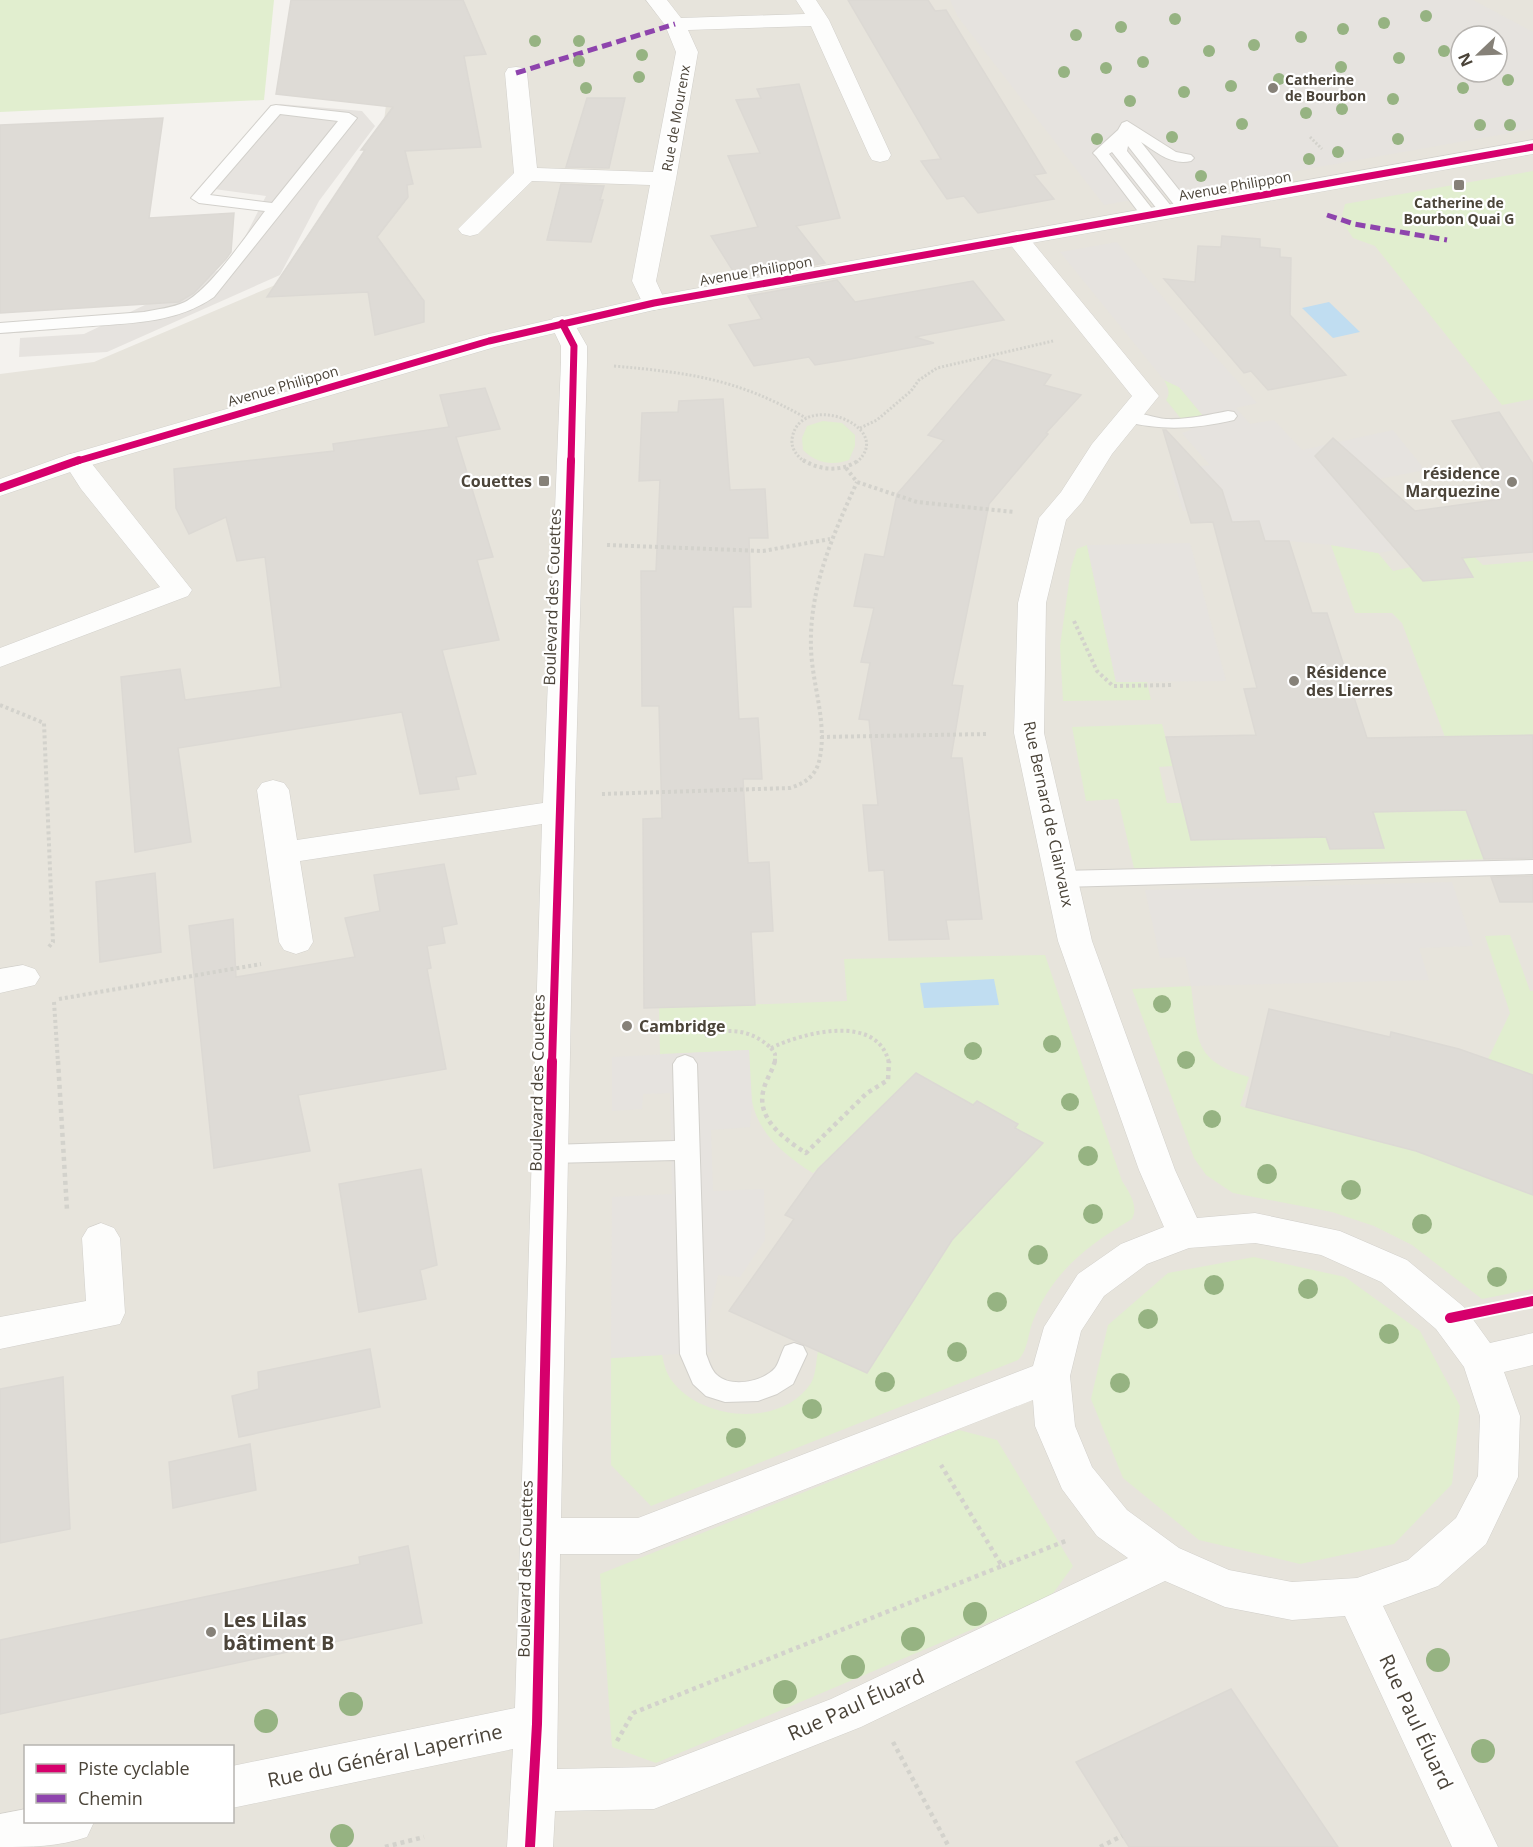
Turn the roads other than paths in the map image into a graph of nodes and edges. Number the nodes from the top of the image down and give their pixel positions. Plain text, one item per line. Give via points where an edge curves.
1 (656, 0) edge
2 (806, 0) edge
3 (819, 20) junction
4 (675, 24) junction
5 (516, 73) dead end
6 (1533, 147) edge
7 (880, 154) dead end
8 (1185, 158) dead end
9 (526, 174) junction
10 (665, 179) junction
11 (276, 208) junction
12 (1167, 212) junction
13 (470, 229) dead end
14 (1017, 238) junction
15 (654, 303) junction
16 (562, 323) junction
17 (0, 328) edge
18 (1228, 416) dead end
19 (1129, 417) junction
20 (76, 461) junction
21 (0, 488) edge
22 (0, 658) edge
23 (273, 790) dead end
24 (559, 803) junction
25 (283, 853) junction
26 (1533, 867) edge
27 (1061, 879) junction
28 (296, 942) road end
29 (685, 1064) road end
30 (687, 1149) junction
31 (550, 1154) junction
32 (1186, 1234) junction
33 (100, 1238) road end
34 (0, 1333) edge
35 (1533, 1349) edge
36 (794, 1354) dead end
37 (1481, 1361) junction
38 (1050, 1376) junction
39 (540, 1536) junction
40 (1164, 1561) junction
41 (1357, 1597) junction
42 (537, 1724) junction
43 (234, 1788) edge
44 (533, 1790) junction
45 (62, 1823) edge
46 (0, 1836) edge
47 (530, 1847) edge
48 (1475, 1847) edge

1 - 4 street, Rue de Mourenx
2 - 3 street
3 - 4 street
3 - 7 street
4 - 10 street, Rue de Mourenx via 687,52
5 - 9 street
6 - 12 street, Avenue Philippon
8 - 12 lane via 1172,156 1127,126 1119,151
9 - 10 street, Rue de Mourenx
9 - 13 street
10 - 15 street, Rue de Mourenx via 644,281
11 - 11 lane via 199,198 276,109 349,118
11 - 17 lane via 208,293 191,305 144,317
12 - 14 street, Avenue Philippon
14 - 15 street, Avenue Philippon
14 - 19 street, Rue Bernard de Clairvaux via 1146,396
15 - 16 street, Avenue Philippon
16 - 20 street, Avenue Philippon via 489,340
16 - 24 street, Boulevard des Couettes via 574,346 574,362
18 - 19 lane via 1166,425
19 - 27 street, Rue Bernard de Clairvaux via 1053,518 1032,603 1029,734
20 - 21 street, Avenue Philippon
20 - 22 street via 178,590
23 - 25 street
24 - 25 street
24 - 31 street, Boulevard des Couettes
25 - 28 street
26 - 27 lane
27 - 32 street, Rue Bernard de Clairvaux via 1075,941 1157,1170
29 - 30 lane
30 - 31 lane
30 - 36 lane via 693,1354 700,1372 722,1390 751,1392 783,1376
31 - 39 street, Boulevard des Couettes
32 - 37 street via 1255,1228 1327,1241 1395,1271 1450,1318
32 - 38 street via 1134,1254 1091,1285 1063,1327
33 - 34 street via 106,1313
35 - 37 street
37 - 41 street via 1500,1416 1498,1477 1471,1531 1423,1573
38 - 39 street via 639,1536
38 - 40 street via 1055,1426 1076,1477 1112,1523
39 - 42 street, Boulevard des Couettes
40 - 41 street via 1225,1588 1281,1599
40 - 44 street, Rue Paul Éluard via 846,1713 654,1788
41 - 48 street, Rue Paul Éluard
42 - 43 street, Rue du Général Laperrine
42 - 44 street, Boulevard des Couettes
44 - 47 street, Boulevard des Couettes
45 - 46 street

